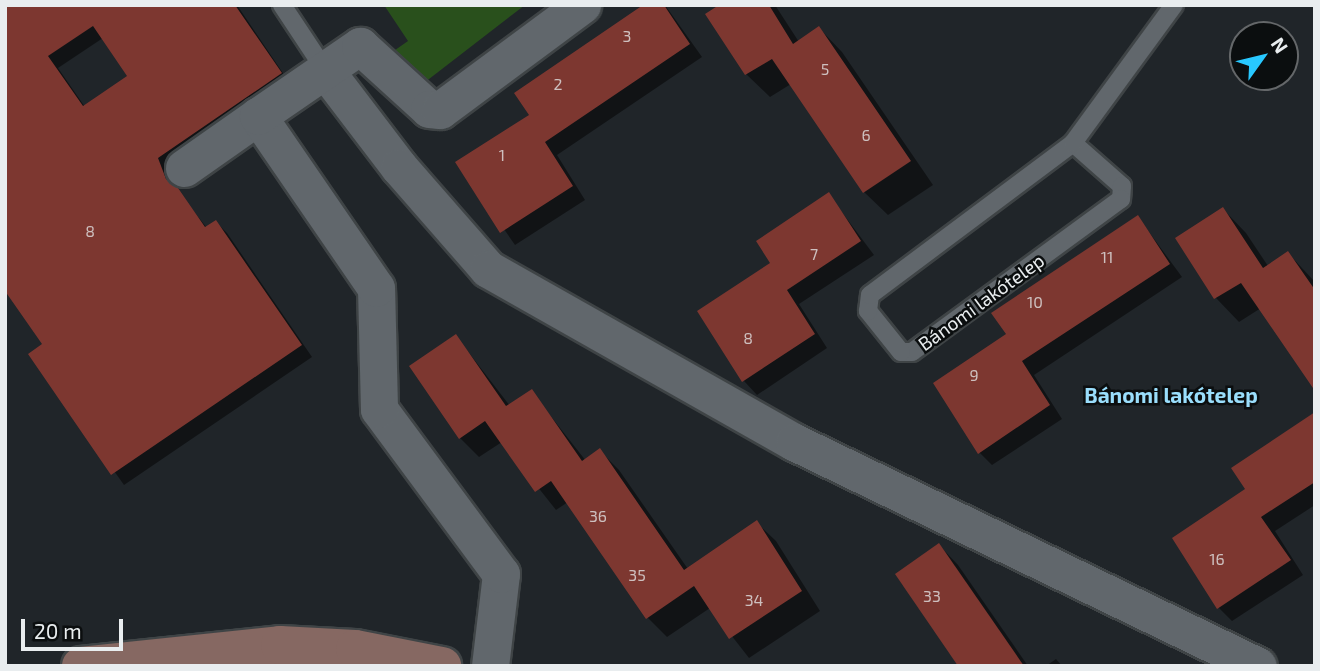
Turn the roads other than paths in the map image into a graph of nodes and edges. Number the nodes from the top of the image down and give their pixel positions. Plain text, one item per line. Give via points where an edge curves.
1 (282, 5) edge
2 (582, 5) edge
3 (1174, 5) edge
4 (326, 70) junction
5 (258, 116) junction
6 (1073, 143) junction
7 (184, 168) dead end
8 (80, 666) edge
9 (442, 666) edge
10 (490, 666) edge
11 (1258, 666) edge

1 - 4 lane
2 - 4 street via 440,110 429,109 360,46
3 - 6 lane, Bánomi lakótelep
4 - 5 street
4 - 11 street via 399,167 488,269 794,442
5 - 7 street
5 - 10 street via 376,288 379,409 501,574
6 - 6 lane, Bánomi lakótelep via 1122,186 1121,199 912,352 901,352 868,311 870,295
8 - 9 main road via 280,645 355,649

